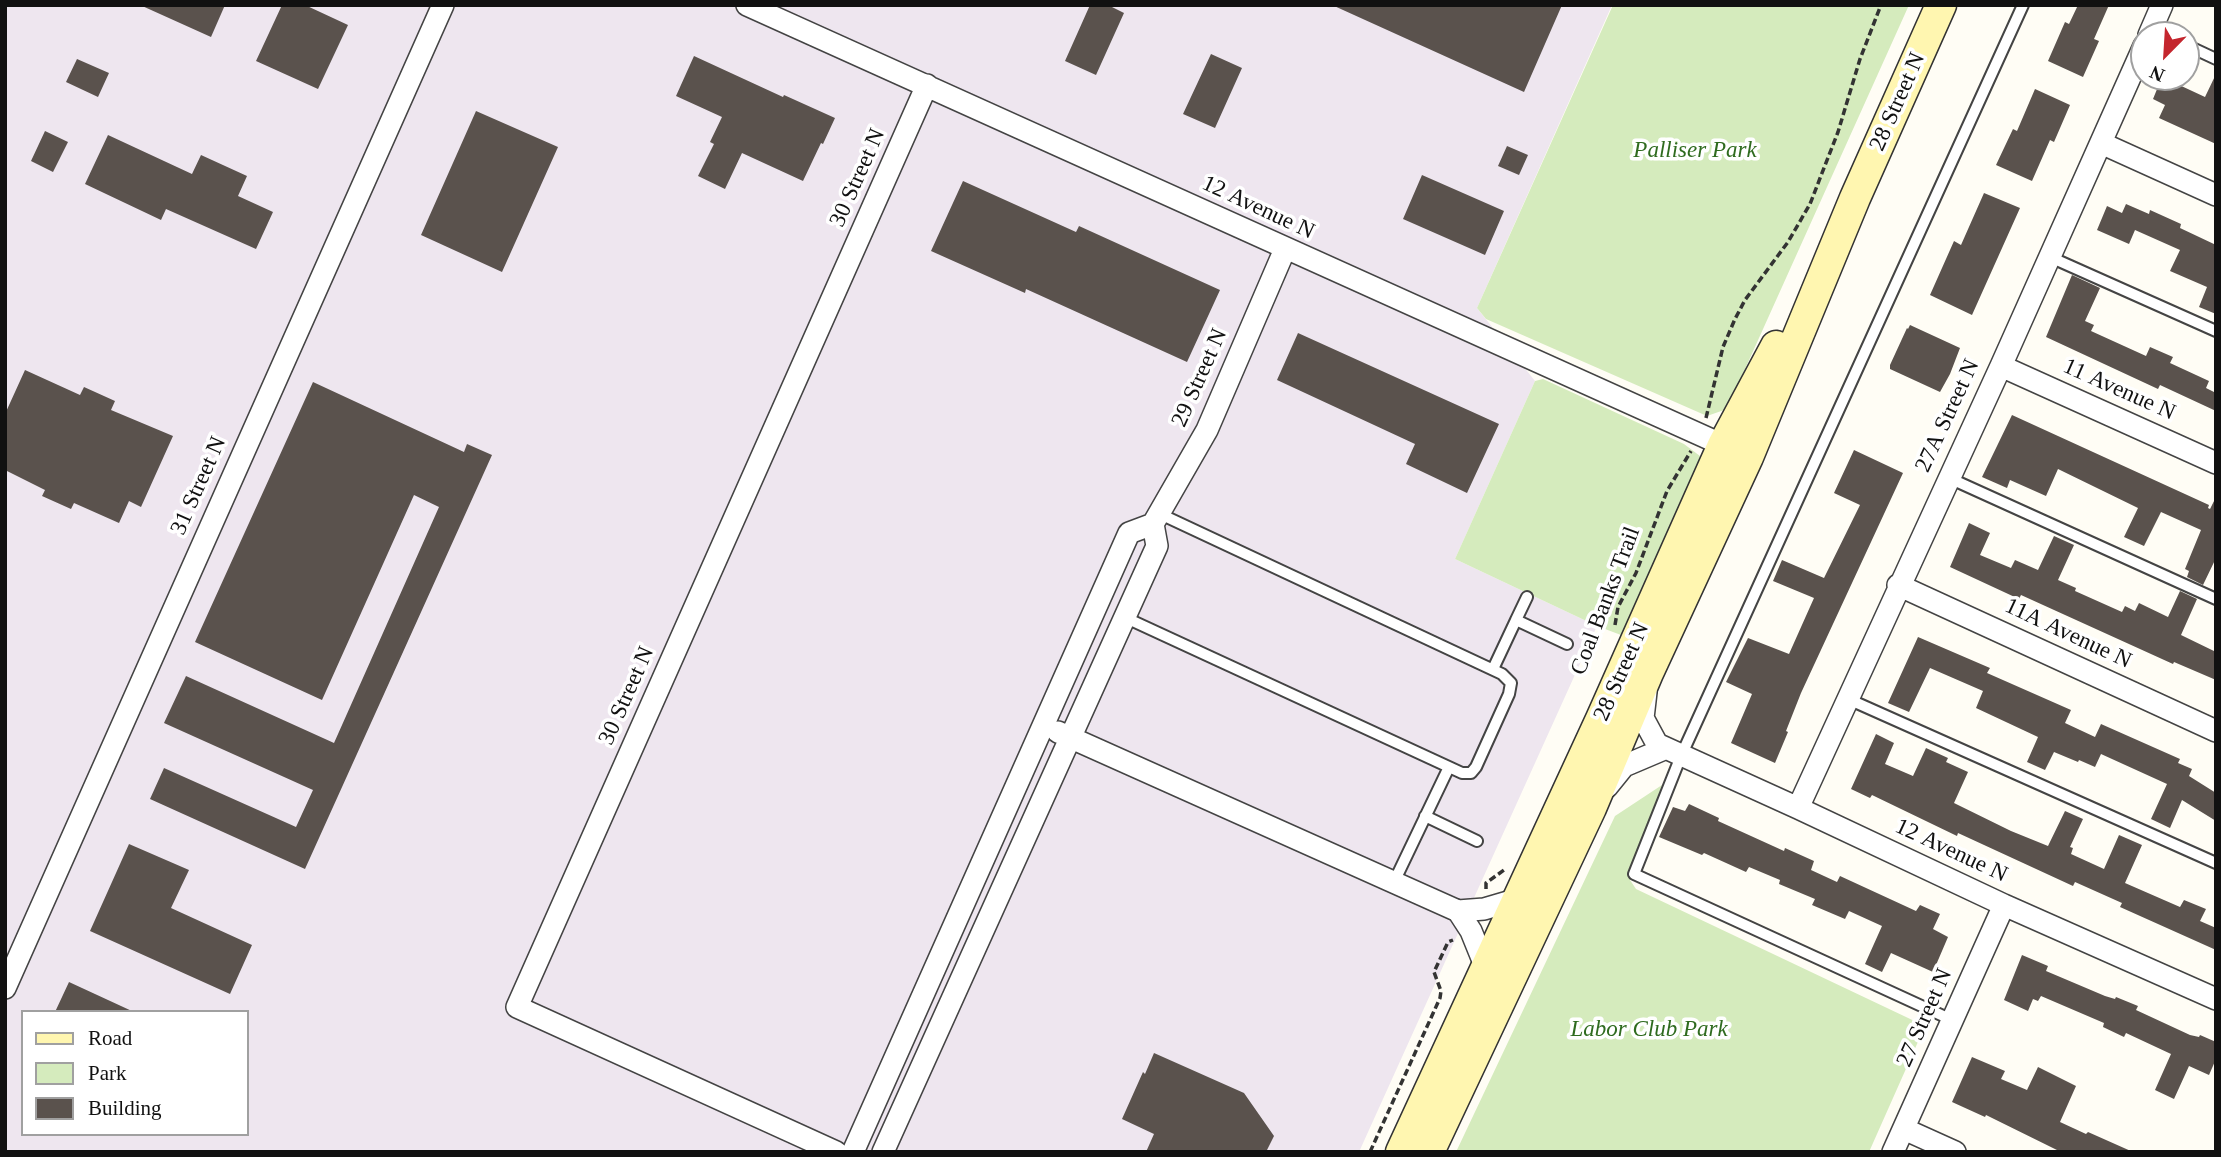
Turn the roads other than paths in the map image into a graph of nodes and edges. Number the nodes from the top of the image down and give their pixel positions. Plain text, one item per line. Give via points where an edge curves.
1 (443, 5) edge
2 (747, 5) edge
3 (1941, 5) edge
4 (2023, 5) edge
5 (2200, 52) edge
6 (2216, 59) edge
7 (2130, 82) edge
8 (927, 85) junction
9 (2101, 143) junction
10 (2216, 195) edge
11 (1285, 249) junction
12 (2050, 257) junction
13 (2216, 331) edge
14 (2001, 366) junction
15 (1724, 446) junction
16 (2216, 463) edge
17 (1949, 478) junction
18 (1155, 519) junction
19 (1898, 585) junction
20 (1527, 597) dead end
21 (2216, 598) edge
22 (1124, 617) junction
23 (1516, 620) junction
24 (1567, 644) dead end
25 (1493, 669) junction
26 (1648, 673) junction
27 (1848, 699) junction
28 (1043, 726) junction
29 (2216, 731) edge
30 (1070, 738) junction
31 (1673, 752) junction
32 (1449, 767) junction
33 (1591, 808) junction
34 (1798, 808) junction
35 (1425, 816) junction
36 (1476, 841) dead end
37 (2216, 863) edge
38 (1394, 882) junction
39 (1518, 899) junction
40 (2004, 905) junction
41 (1458, 911) junction
42 (1486, 968) junction
43 (5, 988) edge
44 (2216, 999) edge
45 (1952, 1020) junction
46 (1904, 1129) junction
47 (835, 1152) edge
48 (853, 1152) edge
49 (883, 1152) edge
50 (1401, 1152) edge
51 (1429, 1152) edge
52 (1893, 1152) edge
53 (1955, 1152) edge

1 - 43 street, 31 Street N
2 - 8 street, 12 Avenue N
3 - 15 main road, 28 Street N via 1855,198
4 - 31 lane
5 - 6 lane
7 - 9 street, 27A Street N
8 - 11 street, 12 Avenue N
8 - 47 street, 30 Street N via 517,1007
9 - 10 street
9 - 12 street, 27A Street N
11 - 15 street, 12 Avenue N
11 - 18 street, 29 Street N via 1208,430
12 - 13 lane
12 - 14 street, 27A Street N
14 - 16 street, 11 Avenue N
14 - 17 street, 27A Street N
15 - 26 main road, 28 Street N
15 - 39 main road, 28 Street N
17 - 19 street, 27A Street N
17 - 21 lane
18 - 22 street via 1157,547
18 - 25 lane
18 - 28 street via 1129,533
19 - 27 street, 27A Street N
19 - 29 street, 11A Avenue N
20 - 23 lane
22 - 30 street
22 - 32 lane
23 - 24 lane
23 - 25 lane
25 - 32 lane via 1511,683 1509,694 1476,767 1471,773 1462,773
26 - 31 street via 1643,719 1657,744
26 - 33 main road, 28 Street N
27 - 34 street, 27A Street N
27 - 37 lane
28 - 30 street
28 - 48 street
30 - 38 street
30 - 49 street
31 - 33 street via 1624,765
31 - 34 street, 12 Avenue N
31 - 45 lane via 1634,874
32 - 35 lane
33 - 51 main road, 28 Street N
34 - 40 street, 12 Avenue N
35 - 36 lane
35 - 38 lane
38 - 41 street
39 - 41 street
39 - 42 main road, 28 Street N
40 - 44 street, 12 Avenue N
40 - 45 street, 27 Street N
41 - 42 street
42 - 50 main road, 28 Street N
45 - 46 street, 27 Street N
46 - 52 street, 27 Street N
46 - 53 street

